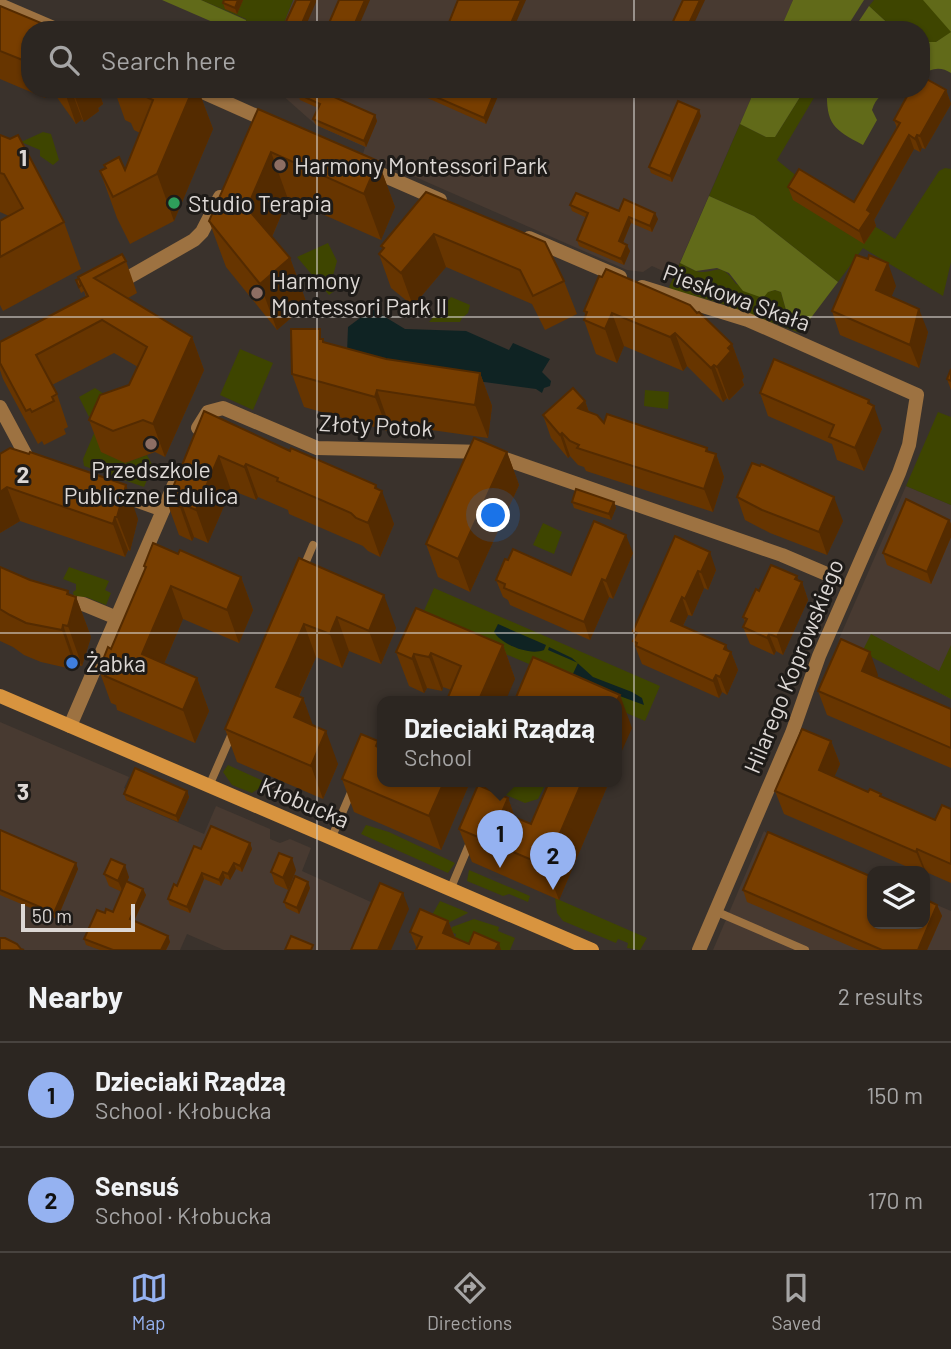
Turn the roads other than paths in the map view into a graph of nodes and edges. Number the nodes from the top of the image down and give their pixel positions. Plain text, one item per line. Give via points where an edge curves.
1 (0, 5) edge
2 (37, 21) edge
3 (213, 98) edge
4 (286, 130) edge
5 (353, 162) edge
6 (226, 184) edge
7 (448, 203) edge
8 (510, 230) edge
9 (104, 291) edge
10 (917, 395) joint
11 (0, 407) edge
12 (190, 447) edge
13 (43, 468) edge
14 (180, 472) edge
15 (96, 487) edge
16 (163, 510) junction
17 (313, 545) dead end
18 (829, 575) dead end
19 (298, 579) edge
20 (50, 597) edge
21 (117, 618) junction
22 (0, 696) edge
23 (237, 721) edge
24 (70, 726) junction
25 (355, 784) edge
26 (209, 786) junction
27 (493, 787) edge
28 (486, 805) edge
29 (474, 833) edge
30 (331, 839) junction
31 (450, 890) junction
32 (715, 911) junction
33 (592, 950) edge
34 (699, 950) edge
35 (805, 950) edge

1 - 2 street
3 - 4 street via 254,120
5 - 7 street
6 - 9 street via 194,240
8 - 10 street, Pieskowa Skała via 645,288 747,320
10 - 32 street, Hilarego Koprowskiego via 899,473
11 - 13 street via 18,456
12 - 18 street, Złoty Potok via 204,416 218,408 317,448 485,452
14 - 16 street
15 - 16 street
16 - 21 street
17 - 19 lane
20 - 21 street
21 - 24 street
22 - 24 street, Kłobucka
23 - 26 lane
24 - 26 street, Kłobucka
25 - 30 lane
26 - 30 street, Kłobucka
27 - 28 lane
29 - 31 lane
30 - 31 street, Kłobucka
31 - 33 street, Kłobucka
32 - 34 street, Hilarego Koprowskiego
32 - 35 lane

